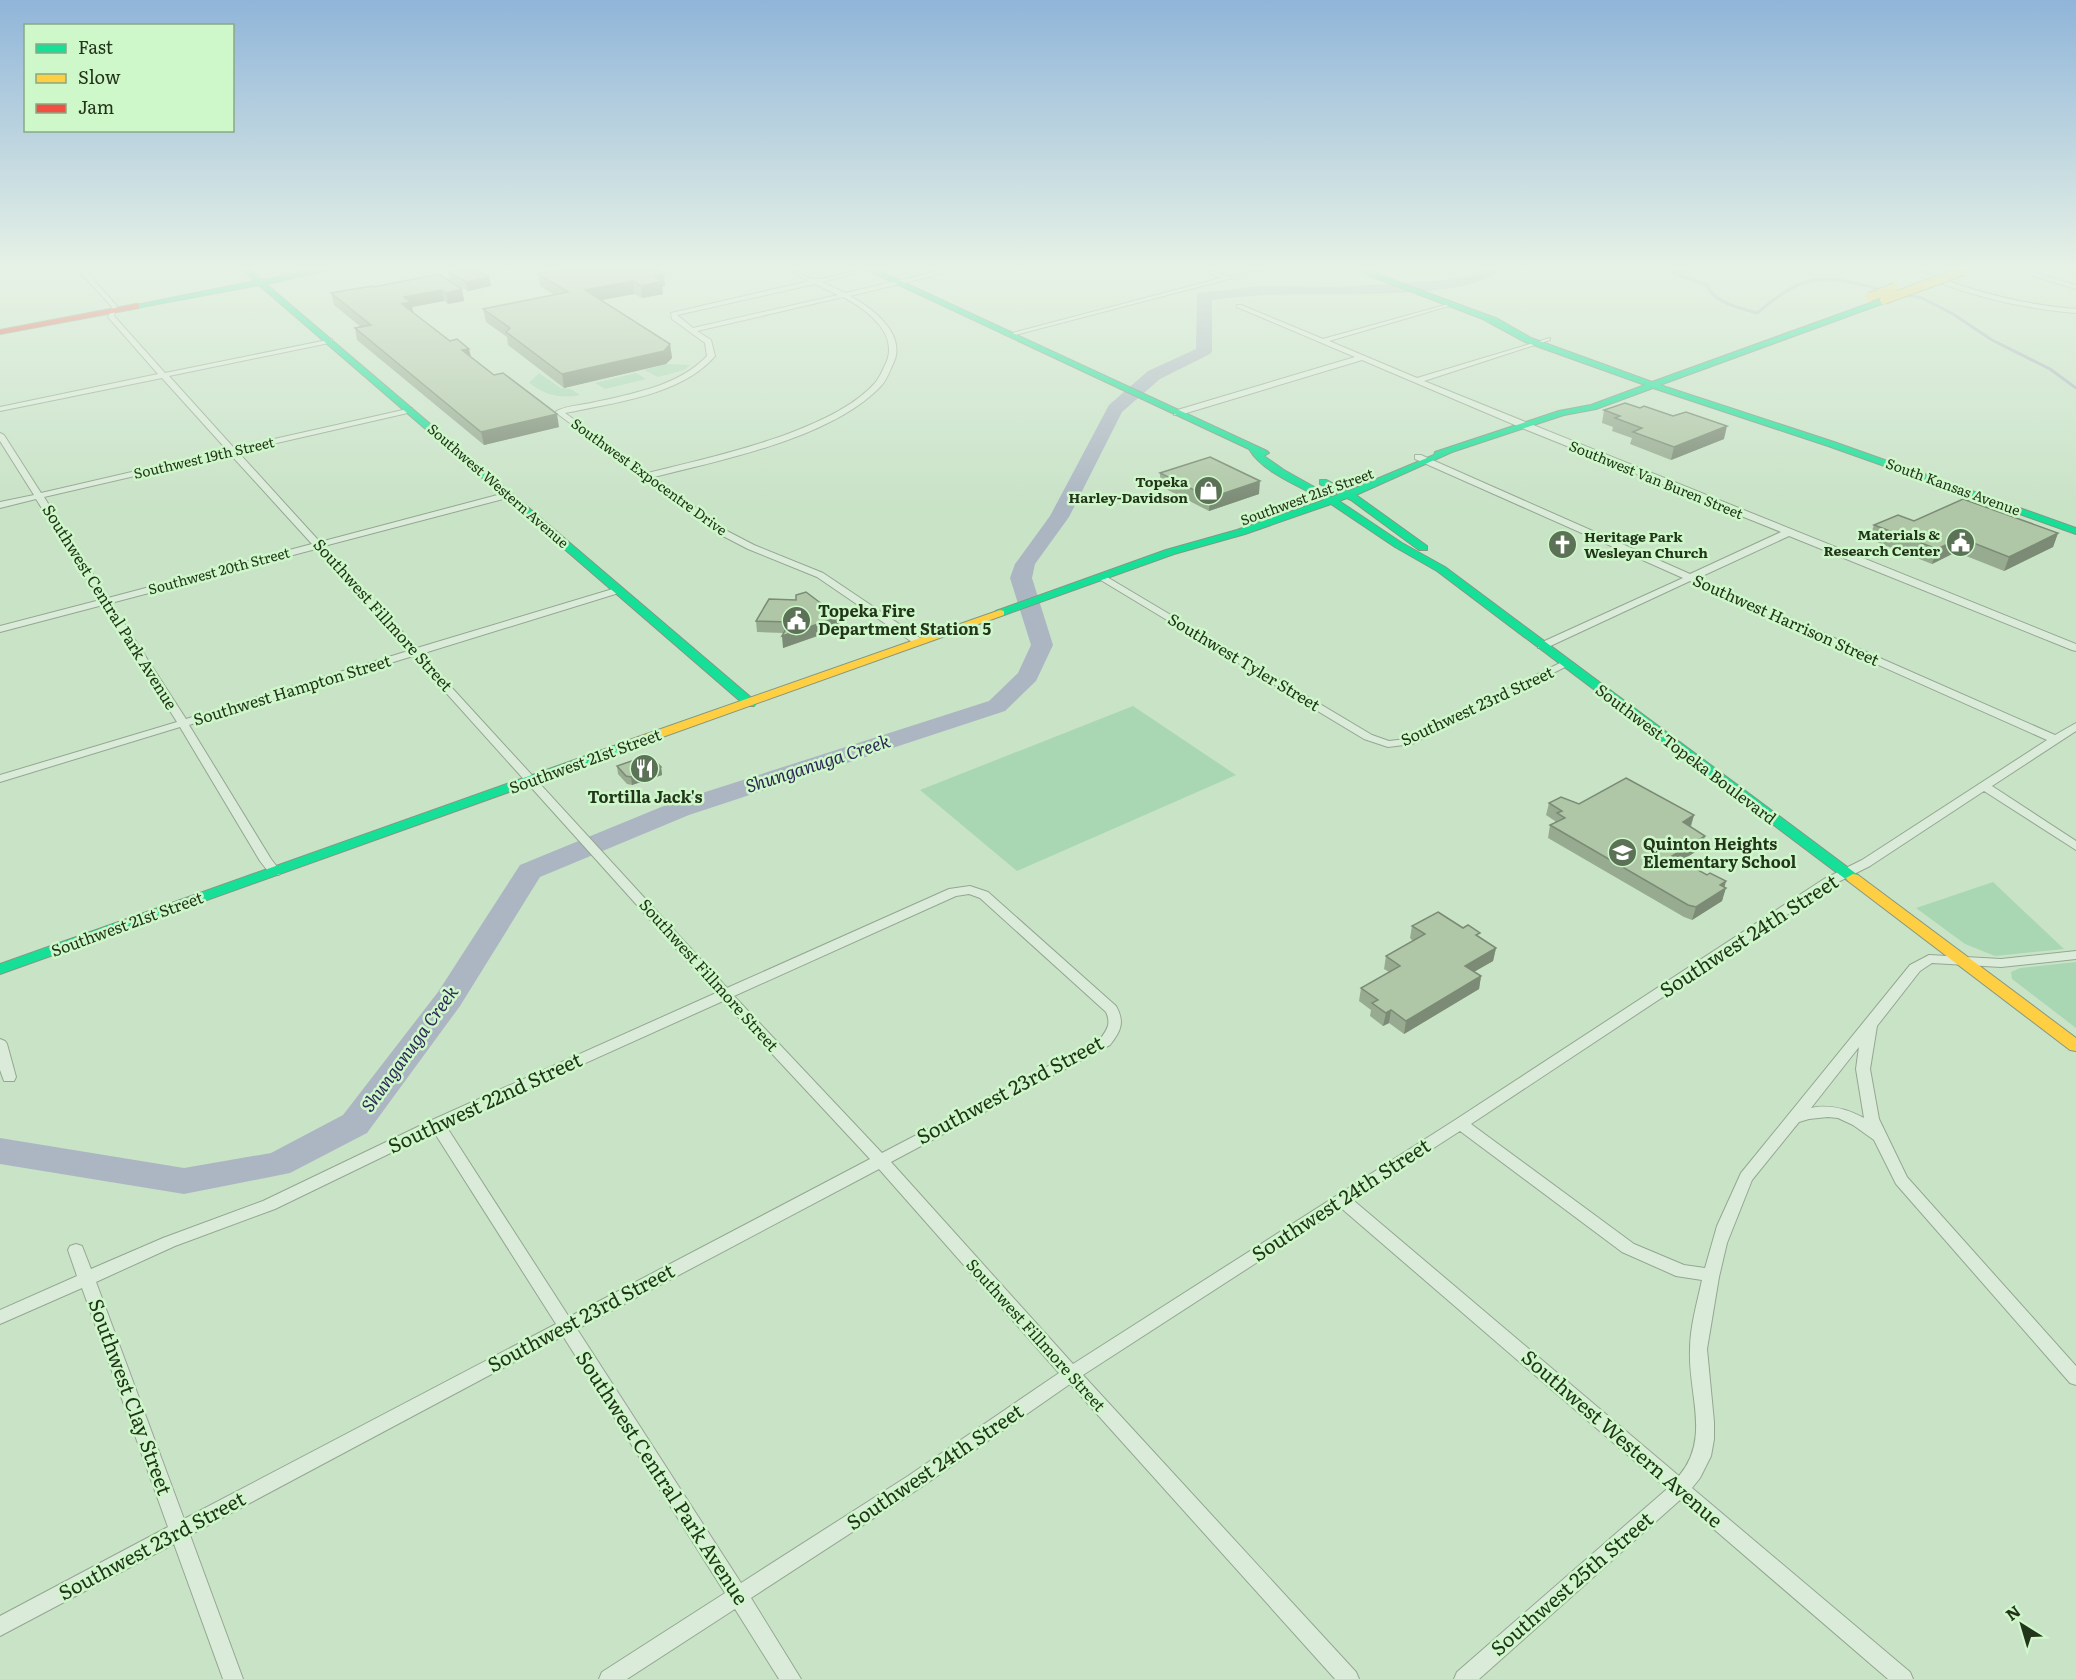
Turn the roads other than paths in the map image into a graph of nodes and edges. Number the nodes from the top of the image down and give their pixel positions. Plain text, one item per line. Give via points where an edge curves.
1 (140, 348) edge
2 (297, 348) edge
3 (336, 348) edge
4 (711, 348) edge
5 (893, 348) edge
6 (1037, 348) edge
7 (1339, 348) edge
8 (1520, 348) edge
9 (1563, 348) edge
10 (1737, 348) edge
11 (1746, 348) edge
12 (1361, 358) junction
13 (165, 375) junction
14 (1416, 381) junction
15 (1652, 381) junction
16 (0, 410) edge
17 (409, 410) junction
18 (1177, 413) junction
19 (1525, 426) junction
20 (0, 435) edge
21 (1253, 450) junction
22 (234, 451) junction
23 (1423, 460) junction
24 (648, 476) junction
25 (1317, 493) junction
26 (1331, 494) junction
27 (1346, 494) junction
28 (508, 495) junction
29 (39, 496) junction
30 (0, 505) edge
31 (2076, 531) edge
32 (1787, 533) junction
33 (320, 545) junction
34 (1170, 552) junction
35 (1441, 569) junction
36 (1102, 577) junction
37 (1689, 577) junction
38 (619, 590) junction
39 (106, 600) junction
40 (0, 629) edge
41 (919, 642) junction
42 (1542, 645) junction
43 (2076, 648) edge
44 (417, 652) junction
45 (1566, 663) junction
46 (750, 703) junction
47 (183, 723) junction
48 (2076, 726) edge
49 (2055, 740) junction
50 (1388, 744) joint
51 (0, 779) edge
52 (530, 781) junction
53 (1984, 786) junction
54 (2076, 846) edge
55 (275, 872) junction
56 (1846, 873) junction
57 (2076, 955) edge
58 (1959, 959) junction
59 (0, 969) edge
60 (1090, 991) joint
61 (725, 994) junction
62 (1870, 1025) junction
63 (0, 1044) edge
64 (2076, 1046) edge
65 (9, 1077) dead end
66 (1794, 1119) junction
67 (437, 1124) junction
68 (1460, 1124) junction
69 (1879, 1136) junction
70 (880, 1160) junction
71 (1342, 1200) junction
72 (76, 1250) dead end
73 (1710, 1275) junction
74 (86, 1279) junction
75 (0, 1317) edge
76 (566, 1327) junction
77 (1071, 1374) junction
78 (2076, 1378) edge
79 (1680, 1489) junction
80 (178, 1533) junction
81 (739, 1596) junction
82 (0, 1626) edge
83 (233, 1679) edge
84 (609, 1679) edge
85 (791, 1679) edge
86 (1349, 1679) edge
87 (1464, 1679) edge
88 (1903, 1679) edge

1 - 13 street, Southwest Fillmore Street
2 - 13 street
3 - 17 main road, Southwest Western Avenue
4 - 24 street, Southwest Expocentre Drive via 707,361 695,372 660,387 559,412
5 - 24 street via 888,369 870,391 838,413 793,434
6 - 18 main road, Southwest Topeka Boulevard
7 - 12 street, Southwest Van Buren Street
8 - 14 street
9 - 15 main road, South Kansas Avenue
10 - 15 main road, bridge
11 - 15 main road, bridge
12 - 14 street, Southwest Van Buren Street
12 - 18 street
13 - 16 street
13 - 22 street, Southwest Fillmore Street
14 - 19 street, Southwest Van Buren Street
15 - 19 main road, Southwest 21st Street via 1593,408 1562,413
15 - 31 main road, South Kansas Avenue via 1791,434 1831,444
17 - 22 street, Southwest 19th Street
17 - 28 main road, Southwest Western Avenue
18 - 21 main road, Southwest Topeka Boulevard
19 - 23 main road, Southwest 21st Street
19 - 32 street, Southwest Van Buren Street
20 - 29 street, Southwest Central Park Avenue
21 - 25 main road, Southwest Topeka Boulevard via 1263,462
21 - 26 main road, Southwest Topeka Boulevard via 1281,459
22 - 29 street, Southwest 19th Street
22 - 33 street, Southwest Fillmore Street
23 - 26 main road, Southwest 21st Street
23 - 27 main road, Southwest 21st Street
23 - 37 street, Southwest Harrison Street
24 - 41 street, Southwest Expocentre Drive via 726,534 820,575
25 - 26 main road, Southwest 21st Street
25 - 34 main road, Southwest 21st Street via 1193,539
26 - 27 main road, Southwest Topeka Boulevard
26 - 34 main road, Southwest 21st Street via 1208,543
26 - 35 main road, Southwest Topeka Boulevard via 1418,560
27 - 35 main road, Southwest Topeka Boulevard via 1426,550
28 - 33 street, Southwest 20th Street
28 - 38 main road, Southwest Western Avenue
29 - 30 street, Southwest 19th Street
29 - 39 street, Southwest Central Park Avenue
32 - 37 street, Southwest 23rd Street
32 - 43 street, Southwest Van Buren Street
33 - 39 street, Southwest 20th Street
33 - 44 street, Southwest Fillmore Street
34 - 36 main road, Southwest 21st Street
35 - 42 main road, Southwest Topeka Boulevard
36 - 41 main road, Southwest 21st Street
36 - 50 street, Southwest Tyler Street via 1368,737
37 - 42 street, Southwest 23rd Street
37 - 49 street, Southwest Harrison Street
38 - 44 street, Southwest Hampton Street
38 - 46 main road, Southwest Western Avenue
39 - 40 street, Southwest 20th Street
39 - 47 street, Southwest Central Park Avenue
41 - 46 main road, Southwest 21st Street
42 - 45 main road, Southwest Topeka Boulevard
44 - 47 street, Southwest Hampton Street
44 - 52 street, Southwest Fillmore Street
45 - 50 street, Southwest 23rd Street via 1408,742
45 - 56 main road, Southwest Topeka Boulevard
46 - 52 main road, Southwest 21st Street
47 - 51 street, Southwest Hampton Street
47 - 55 street, Southwest Central Park Avenue
48 - 49 street, Southwest 24th Street
49 - 53 street, Southwest 24th Street
52 - 55 main road, Southwest 21st Street
52 - 61 street, Southwest Fillmore Street
53 - 54 street
53 - 56 street, Southwest 24th Street
55 - 59 main road, Southwest 21st Street
56 - 58 main road, Southwest Topeka Boulevard
56 - 68 street, Southwest 24th Street
57 - 58 street, Southwest 25th Street via 2001,963
58 - 62 street, Southwest 25th Street via 1929,959 1916,968
58 - 64 main road, Southwest Topeka Boulevard
60 - 61 street, Southwest 22nd Street via 984,895 970,890 953,892
60 - 70 street, Southwest 23rd Street via 1116,1018 1116,1029 1105,1042
61 - 67 street, Southwest 22nd Street
61 - 70 street, Southwest Fillmore Street
62 - 66 street, Southwest 25th Street
62 - 69 street via 1864,1077
63 - 65 street
66 - 69 street via 1821,1110 1834,1112 1857,1119
66 - 73 street, Southwest 25th Street via 1746,1177 1731,1205
67 - 74 street, Southwest 22nd Street via 269,1204
67 - 76 street, Southwest Central Park Avenue
68 - 71 street, Southwest 24th Street
68 - 73 street via 1628,1248 1682,1271
69 - 78 street via 1902,1180
70 - 76 street, Southwest 23rd Street
70 - 77 street, Southwest Fillmore Street
71 - 77 street, Southwest 24th Street
71 - 79 street, Southwest Western Avenue
72 - 74 street, Southwest Clay Street
73 - 79 street, Southwest 25th Street via 1698,1349 1707,1435 1692,1474
74 - 75 street, Southwest 22nd Street
74 - 80 street, Southwest Clay Street
76 - 80 street, Southwest 23rd Street
76 - 81 street, Southwest Central Park Avenue
77 - 81 street, Southwest 24th Street
77 - 86 street, Southwest Fillmore Street
79 - 87 street, Southwest 25th Street
79 - 88 street, Southwest Western Avenue
80 - 82 street, Southwest 23rd Street
80 - 83 street, Southwest Clay Street
81 - 84 street, Southwest 24th Street
81 - 85 street, Southwest Central Park Avenue

